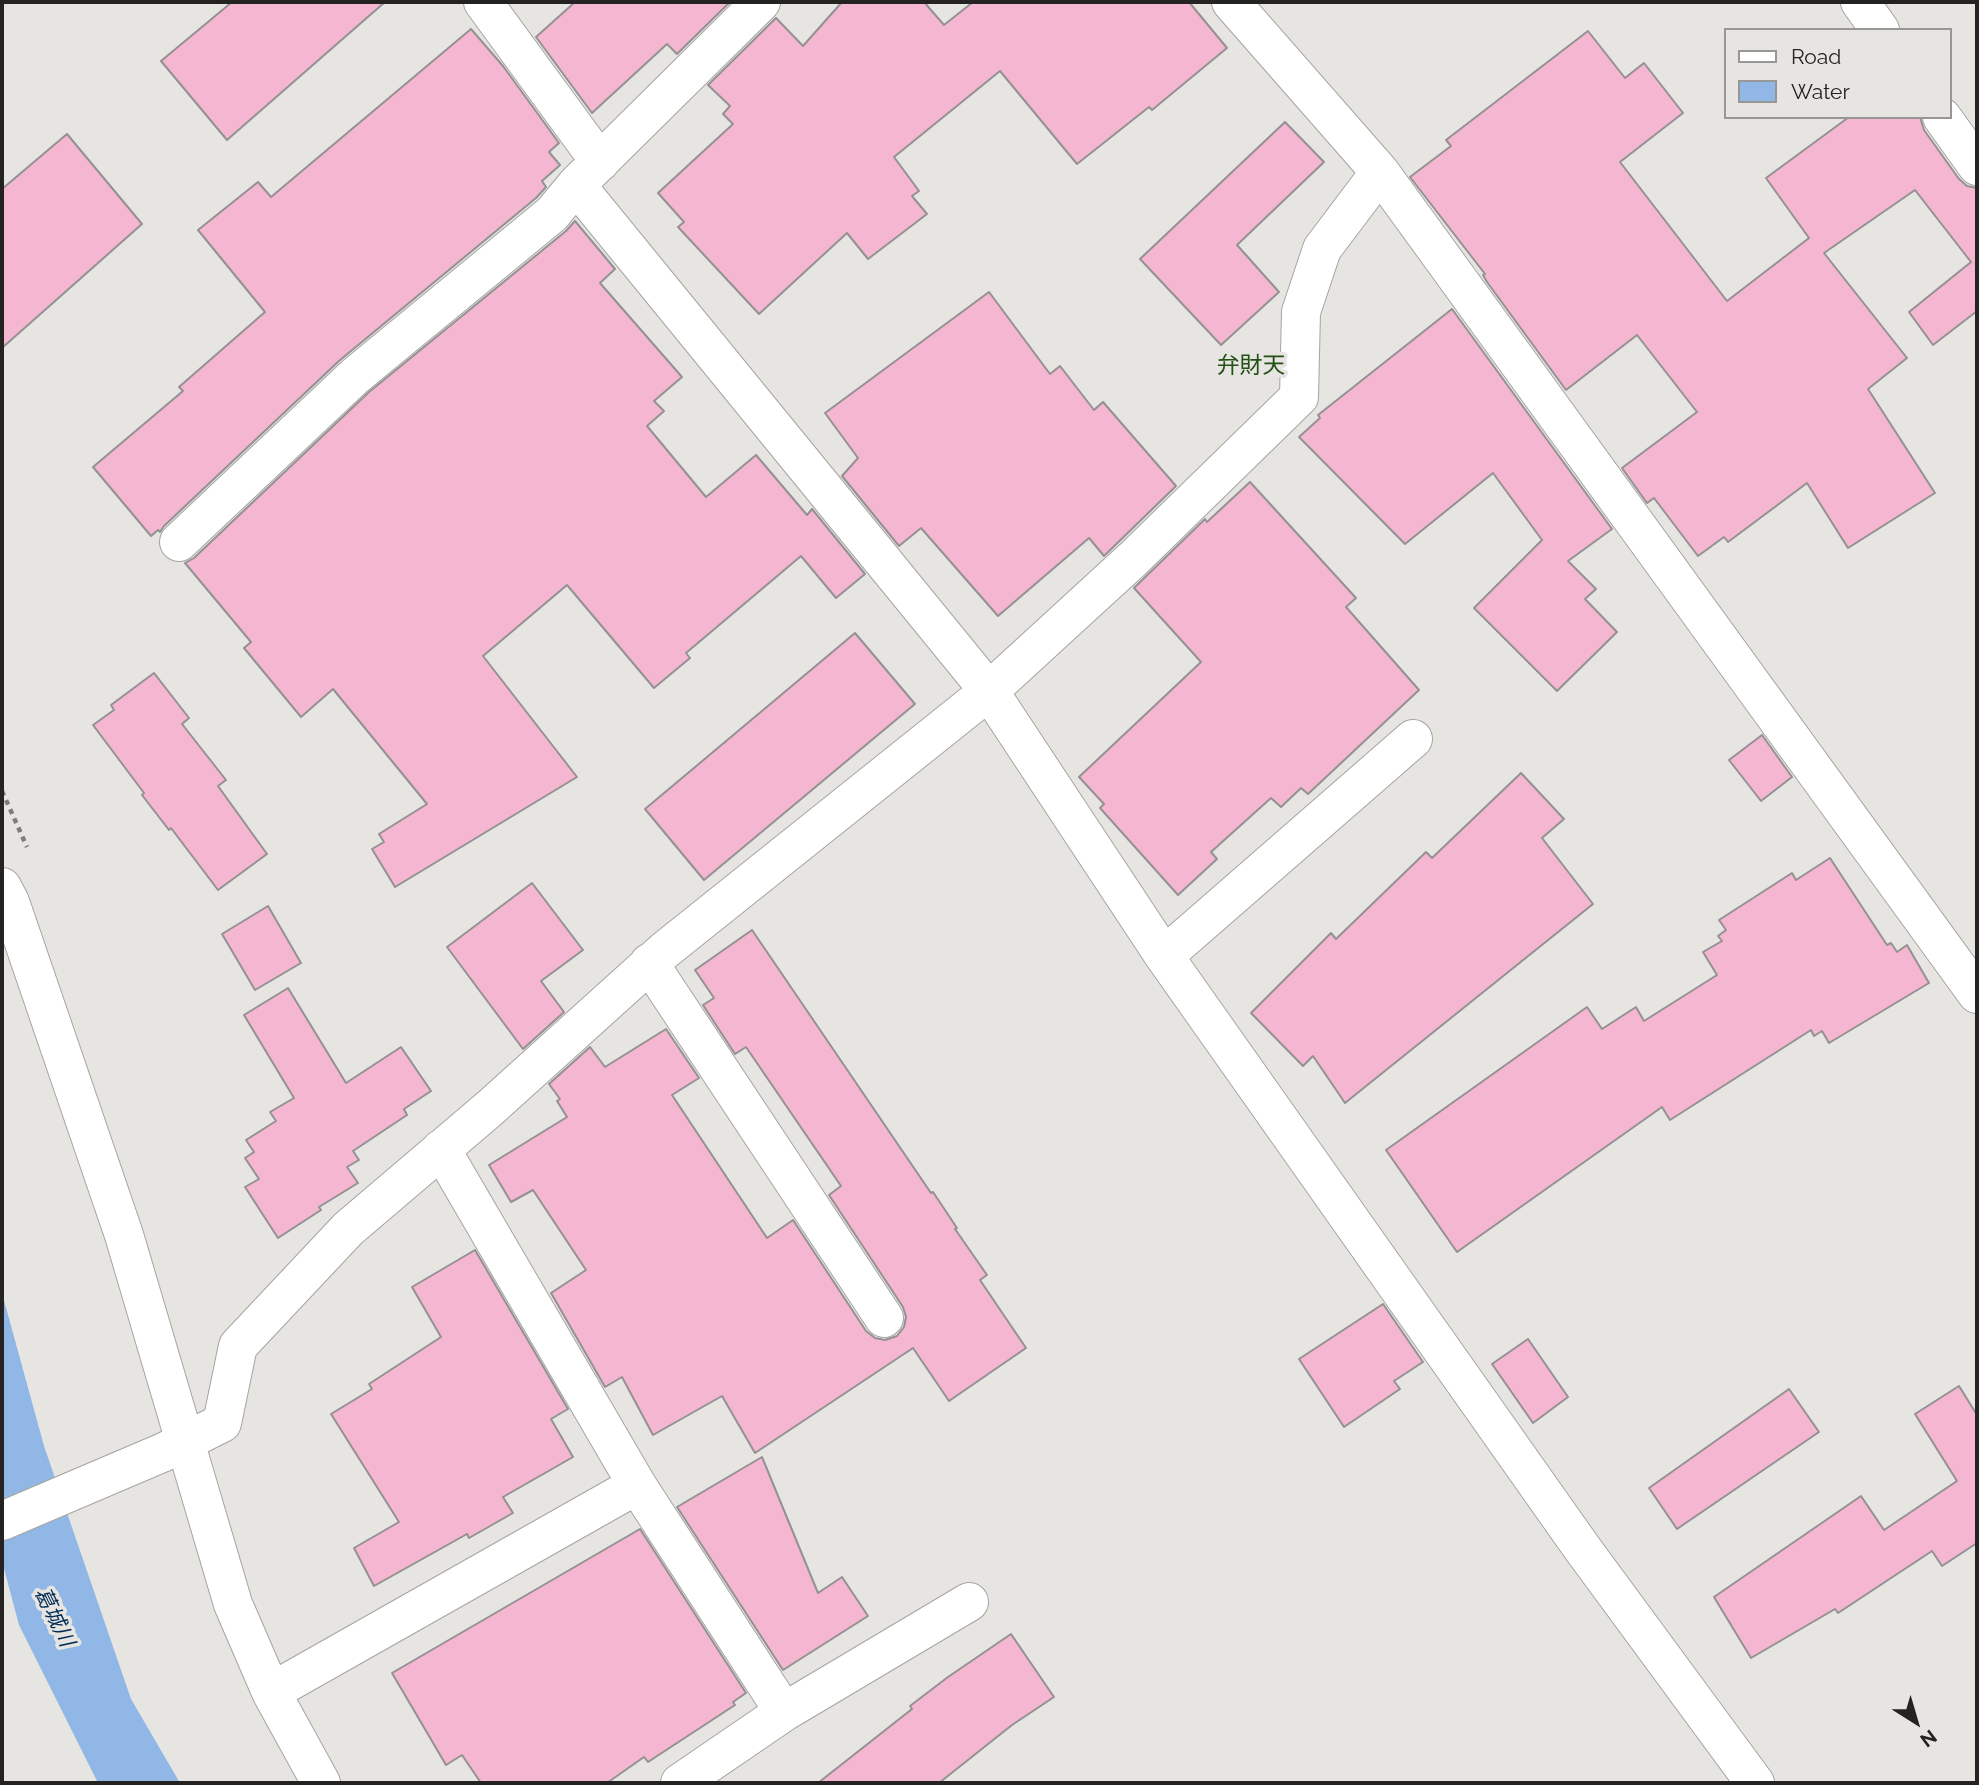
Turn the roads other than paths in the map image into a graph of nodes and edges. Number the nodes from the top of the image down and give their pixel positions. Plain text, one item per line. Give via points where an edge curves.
1 (483, 2) edge
2 (761, 2) edge
3 (1231, 2) edge
4 (1860, 2) edge
5 (1879, 28) edge
6 (1943, 119) edge
7 (1977, 166) edge
8 (1380, 172) junction
9 (588, 174) junction
10 (179, 542) dead end
11 (989, 691) junction
12 (1413, 739) dead end
13 (2, 887) edge
14 (1164, 956) junction
15 (649, 963) junction
16 (1977, 994) edge
17 (441, 1149) junction
18 (884, 1318) dead end
19 (173, 1446) junction
20 (637, 1485) junction
21 (2, 1521) edge
22 (969, 1602) dead end
23 (271, 1692) junction
24 (784, 1712) junction
25 (321, 1783) edge
26 (680, 1783) edge
27 (1755, 1783) edge

1 - 9 street
2 - 9 street
3 - 8 street
4 - 5 street
6 - 7 street
8 - 11 street via 1322,248 1301,312 1299,397
8 - 16 street
9 - 10 street via 552,214 355,376
9 - 11 street
11 - 14 street
11 - 15 street
12 - 14 street
13 - 19 street via 124,1235
14 - 27 street via 1582,1548
15 - 17 street
15 - 18 street
17 - 19 street via 348,1229 238,1346 222,1423
17 - 20 street
19 - 21 street
19 - 23 street
20 - 23 street
20 - 24 street
22 - 24 street
23 - 25 street
24 - 26 street

